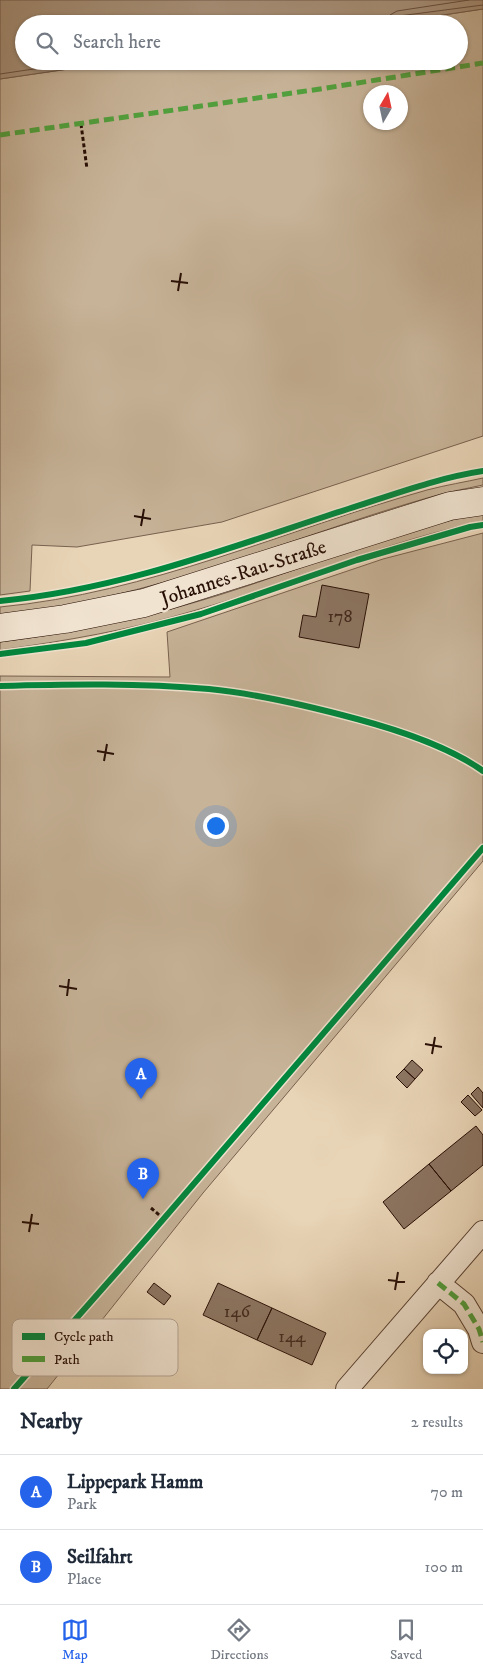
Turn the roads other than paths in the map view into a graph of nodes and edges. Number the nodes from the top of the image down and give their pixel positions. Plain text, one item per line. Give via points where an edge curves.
1 (483, 501) edge
2 (0, 628) edge
3 (483, 1232) edge
4 (438, 1283) junction
5 (483, 1342) edge
6 (347, 1389) edge

1 - 2 street, Johannes-Rau-Straße via 450,506 144,603
3 - 4 street
4 - 5 street via 464,1304 479,1328
4 - 6 street

